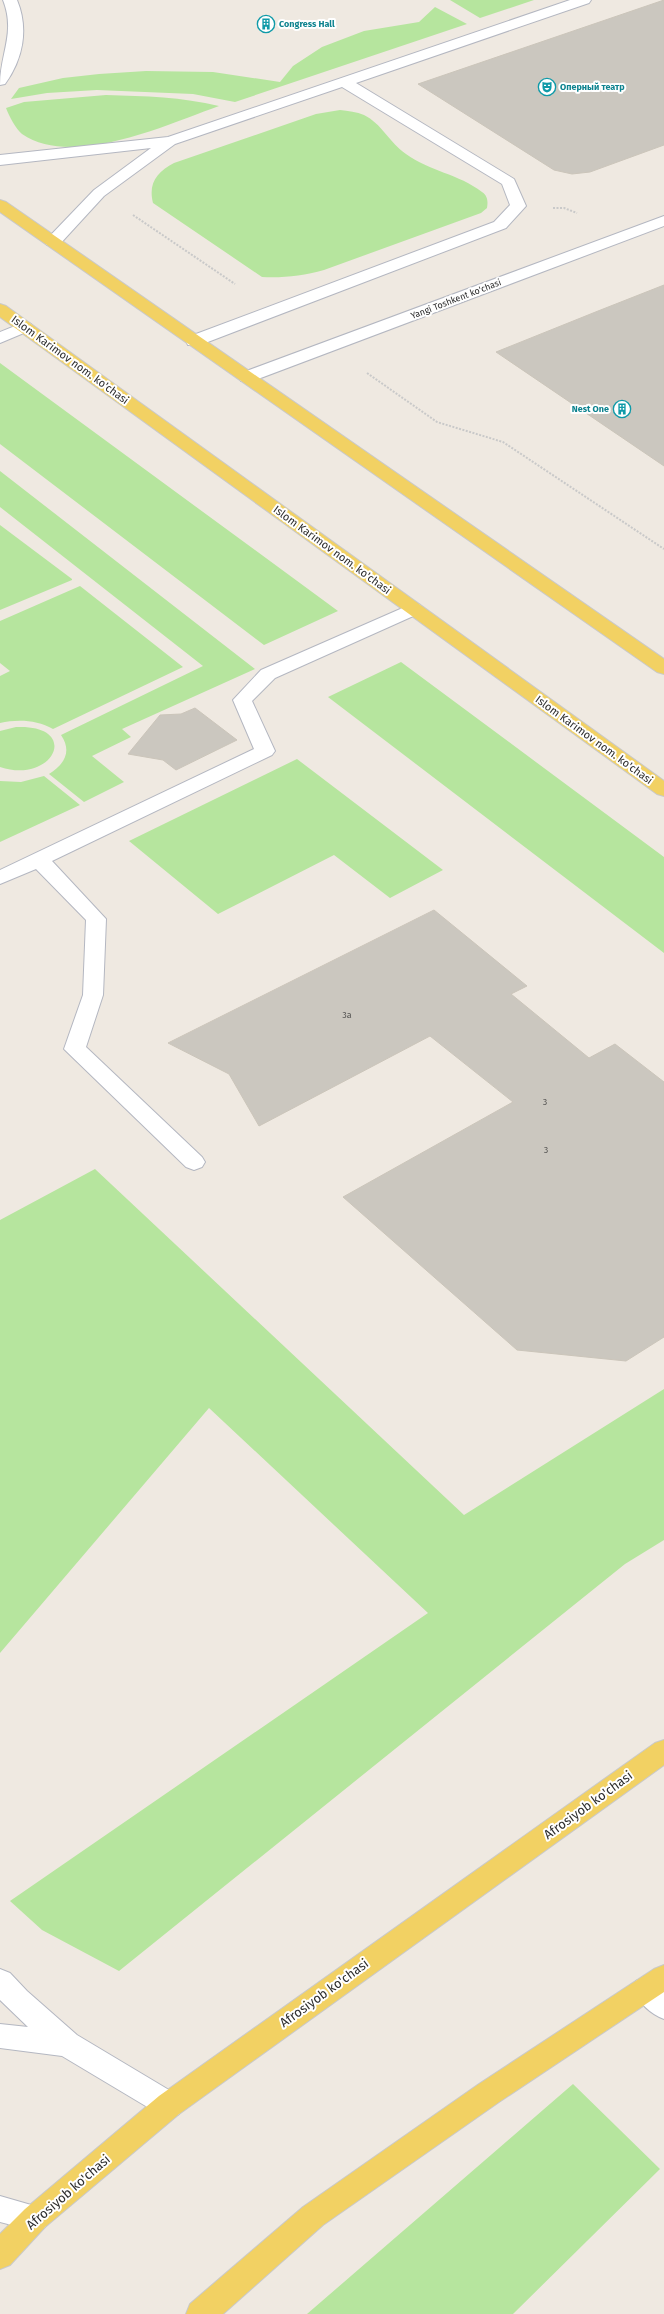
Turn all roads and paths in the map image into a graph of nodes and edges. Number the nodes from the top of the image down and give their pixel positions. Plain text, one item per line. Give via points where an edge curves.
1 (10, 0) edge
2 (584, 0) edge
3 (0, 81) edge
4 (346, 83) junction
5 (170, 141) junction
6 (0, 160) edge
7 (99, 193) junction
8 (0, 205) edge
9 (664, 221) edge
10 (53, 242) junction
11 (0, 309) edge
12 (275, 311) junction
13 (25, 328) junction
14 (0, 338) edge
15 (194, 341) junction
16 (329, 346) junction
17 (247, 377) junction
18 (664, 549) edge
19 (414, 609) junction
20 (664, 668) edge
21 (664, 790) edge
22 (38, 859) junction
23 (0, 878) edge
24 (194, 1162) dead end
25 (664, 1751) edge
26 (0, 1981) edge
27 (658, 1991) edge
28 (0, 2036) edge
29 (67, 2044) junction
30 (169, 2105) junction
31 (0, 2209) edge
32 (35, 2218) junction
33 (0, 2255) edge
34 (201, 2314) edge

1 - 3 street via 17,26 15,46 8,68
2 - 4 street
4 - 5 street
4 - 12 street via 509,182 518,206 500,225
5 - 6 street
5 - 7 street
7 - 10 street
7 - 12 path
8 - 10 main road
9 - 16 street, Yangi Toshkent ko'chasi
10 - 15 main road
11 - 13 main road, Islom Karimov nom. ko'chasi
12 - 15 street
13 - 14 street
13 - 19 main road, Islom Karimov nom. ko'chasi
15 - 17 main road
16 - 17 street, Yangi Toshkent ko'chasi
16 - 18 path via 437,422 503,442
17 - 20 main road
19 - 21 main road, Islom Karimov nom. ko'chasi
19 - 22 street via 268,674 242,700 265,751
22 - 23 street
22 - 24 street via 96,919 93,995 75,1049
25 - 30 main road, Afrosiyob ko'chasi
26 - 29 street via 17,2000
27 - 34 main road via 489,2093 313,2216
28 - 29 street
29 - 30 street
30 - 32 main road, Afrosiyob ko'chasi
31 - 32 street
32 - 33 main road, Afrosiyob ko'chasi

